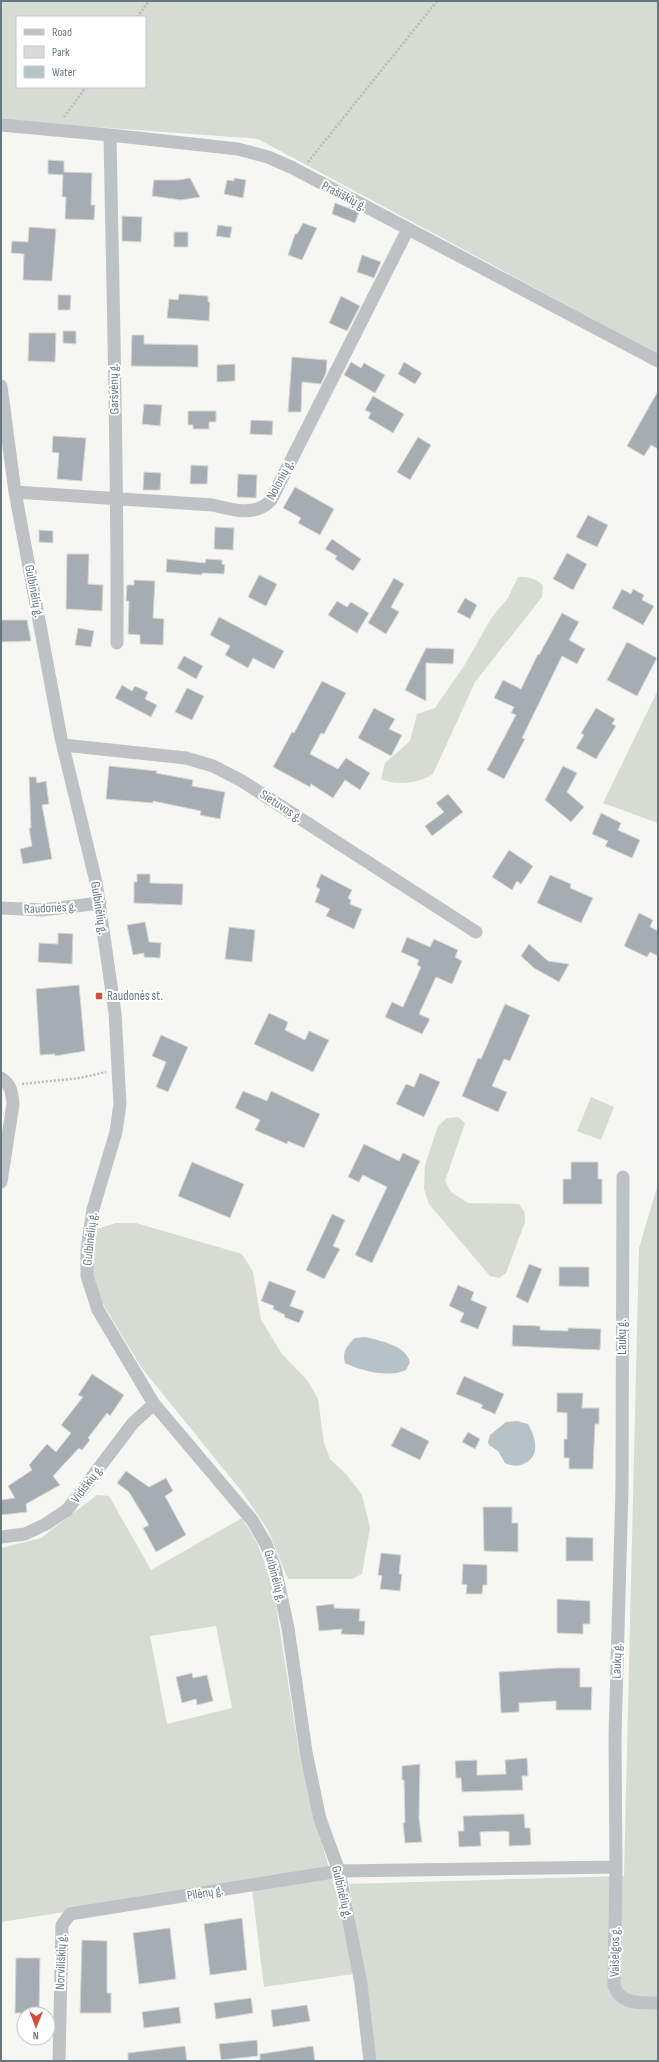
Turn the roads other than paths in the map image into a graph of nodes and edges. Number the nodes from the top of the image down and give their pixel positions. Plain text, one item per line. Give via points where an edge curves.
1 (1, 125) edge
2 (110, 135) junction
3 (408, 229) junction
4 (658, 361) edge
5 (1, 386) edge
6 (16, 492) junction
7 (118, 497) junction
8 (117, 643) dead end
9 (63, 745) junction
10 (100, 903) junction
11 (1, 908) edge
12 (476, 932) dead end
13 (5, 1082) edge
14 (622, 1177) dead end
15 (1, 1182) edge
16 (154, 1404) junction
17 (1, 1537) edge
18 (616, 1867) junction
19 (339, 1871) junction
20 (70, 1914) joint
21 (658, 2003) edge
22 (58, 2061) edge
23 (370, 2061) edge

1 - 2 street, Prašiškių g.
2 - 3 street, Prašiškių g. via 238,149 268,157
2 - 7 street, Garšvėnų g. via 114,422
3 - 4 street, Prašiškių g.
3 - 7 street, Nolonių g. via 270,500 264,507 258,510 234,510 213,505
5 - 6 street, Gulbinėlių g.
6 - 7 street, Nolonių g.
6 - 9 street, Gulbinėlių g.
7 - 8 street, Garšvėnų g.
9 - 10 street, Gulbinėlių g.
9 - 12 street, Sietuvos g. via 186,758 213,766 242,781
10 - 11 street, Raudonės g. via 42,910
10 - 16 street, Gulbinėlių g. via 115,1012 120,1104 116,1132 93,1209 87,1250 87,1276 98,1310
13 - 15 street via 13,1104
14 - 18 street, Laukų g. via 622,1488 615,1737
16 - 17 street, Vidiškių g. via 133,1423 67,1510 25,1534
16 - 19 street, Gulbinėlių g. via 252,1520 266,1544 275,1568 286,1622 306,1752 320,1819
18 - 19 street
18 - 21 street, Vaišelgos g. via 614,1986 620,1997 628,2001
19 - 20 street, Pilėnų g.
19 - 23 street, Gulbinėlių g. via 361,1984
20 - 22 street, Norviliškių g. via 62,1925

